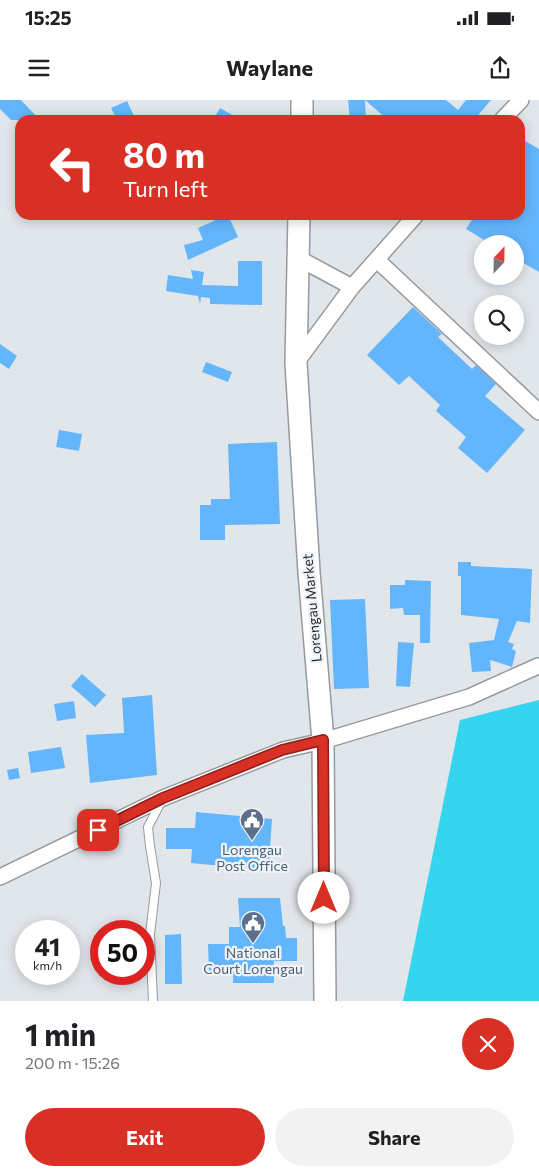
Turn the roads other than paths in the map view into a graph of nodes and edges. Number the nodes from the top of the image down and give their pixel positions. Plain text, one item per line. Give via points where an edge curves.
1 (302, 100) edge
2 (521, 100) edge
3 (302, 115) edge
4 (507, 115) edge
5 (299, 220) edge
6 (412, 220) edge
7 (298, 258) junction
8 (377, 260) junction
9 (352, 287) junction
10 (296, 363) junction
11 (539, 412) edge
12 (538, 666) edge
13 (323, 740) junction
14 (163, 798) junction
15 (0, 877) edge
16 (322, 999) edge
17 (153, 1001) edge

1 - 3 main road
2 - 4 street
5 - 7 main road, Lorengau Market
6 - 8 street
7 - 9 street
7 - 10 main road, Lorengau Market
8 - 9 street
8 - 11 street
9 - 10 street
10 - 13 main road, Lorengau Market
12 - 13 street via 469,697
13 - 14 street via 282,750
13 - 16 main road, Lorengau Market
14 - 15 street
14 - 17 lane via 148,827 156,883 150,934

